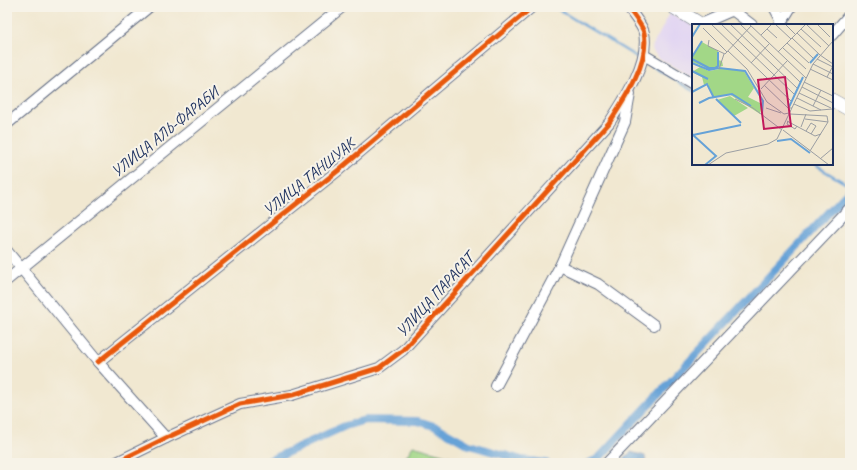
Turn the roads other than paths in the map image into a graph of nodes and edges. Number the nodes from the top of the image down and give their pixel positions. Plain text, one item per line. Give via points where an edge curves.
1 (149, 7) edge
2 (342, 7) edge
3 (532, 7) edge
4 (628, 7) edge
5 (673, 7) edge
6 (774, 7) edge
7 (791, 7) edge
8 (850, 14) edge
9 (781, 23) edge
10 (700, 24) edge
11 (704, 24) edge
12 (751, 24) edge
13 (833, 34) edge
14 (642, 58) junction
15 (692, 83) edge
16 (630, 90) junction
17 (833, 101) edge
18 (850, 110) edge
19 (7, 124) edge
20 (603, 130) junction
21 (617, 140) junction
22 (850, 208) edge
23 (7, 251) edge
24 (560, 266) junction
25 (22, 268) junction
26 (7, 280) edge
27 (654, 325) dead end
28 (98, 362) junction
29 (496, 386) dead end
30 (166, 438) junction
31 (115, 463) edge
32 (607, 463) edge

1 - 19 street
2 - 25 street, УЛИЦА АЛЬ-ФАРАБИ
3 - 28 street, УЛИЦА ТАНШУАК via 340,169
4 - 14 street, УЛИЦА ПАРАСАТ via 644,32
5 - 10 main road
6 - 9 street
7 - 9 street
8 - 13 street
11 - 12 street via 733,11
14 - 15 street
14 - 16 street, УЛИЦА ПАРАСАТ
16 - 20 street, УЛИЦА ПАРАСАТ
16 - 21 street via 625,122
17 - 18 main road
20 - 21 street
20 - 30 street, УЛИЦА ПАРАСАТ via 403,350 379,368 292,395 240,404
21 - 24 street
22 - 32 street
23 - 25 street
24 - 27 street via 598,284
24 - 29 street
25 - 26 street, УЛИЦА АЛЬ-ФАРАБИ
25 - 28 street
28 - 30 street
30 - 31 street, УЛИЦА ПАРАСАТ

